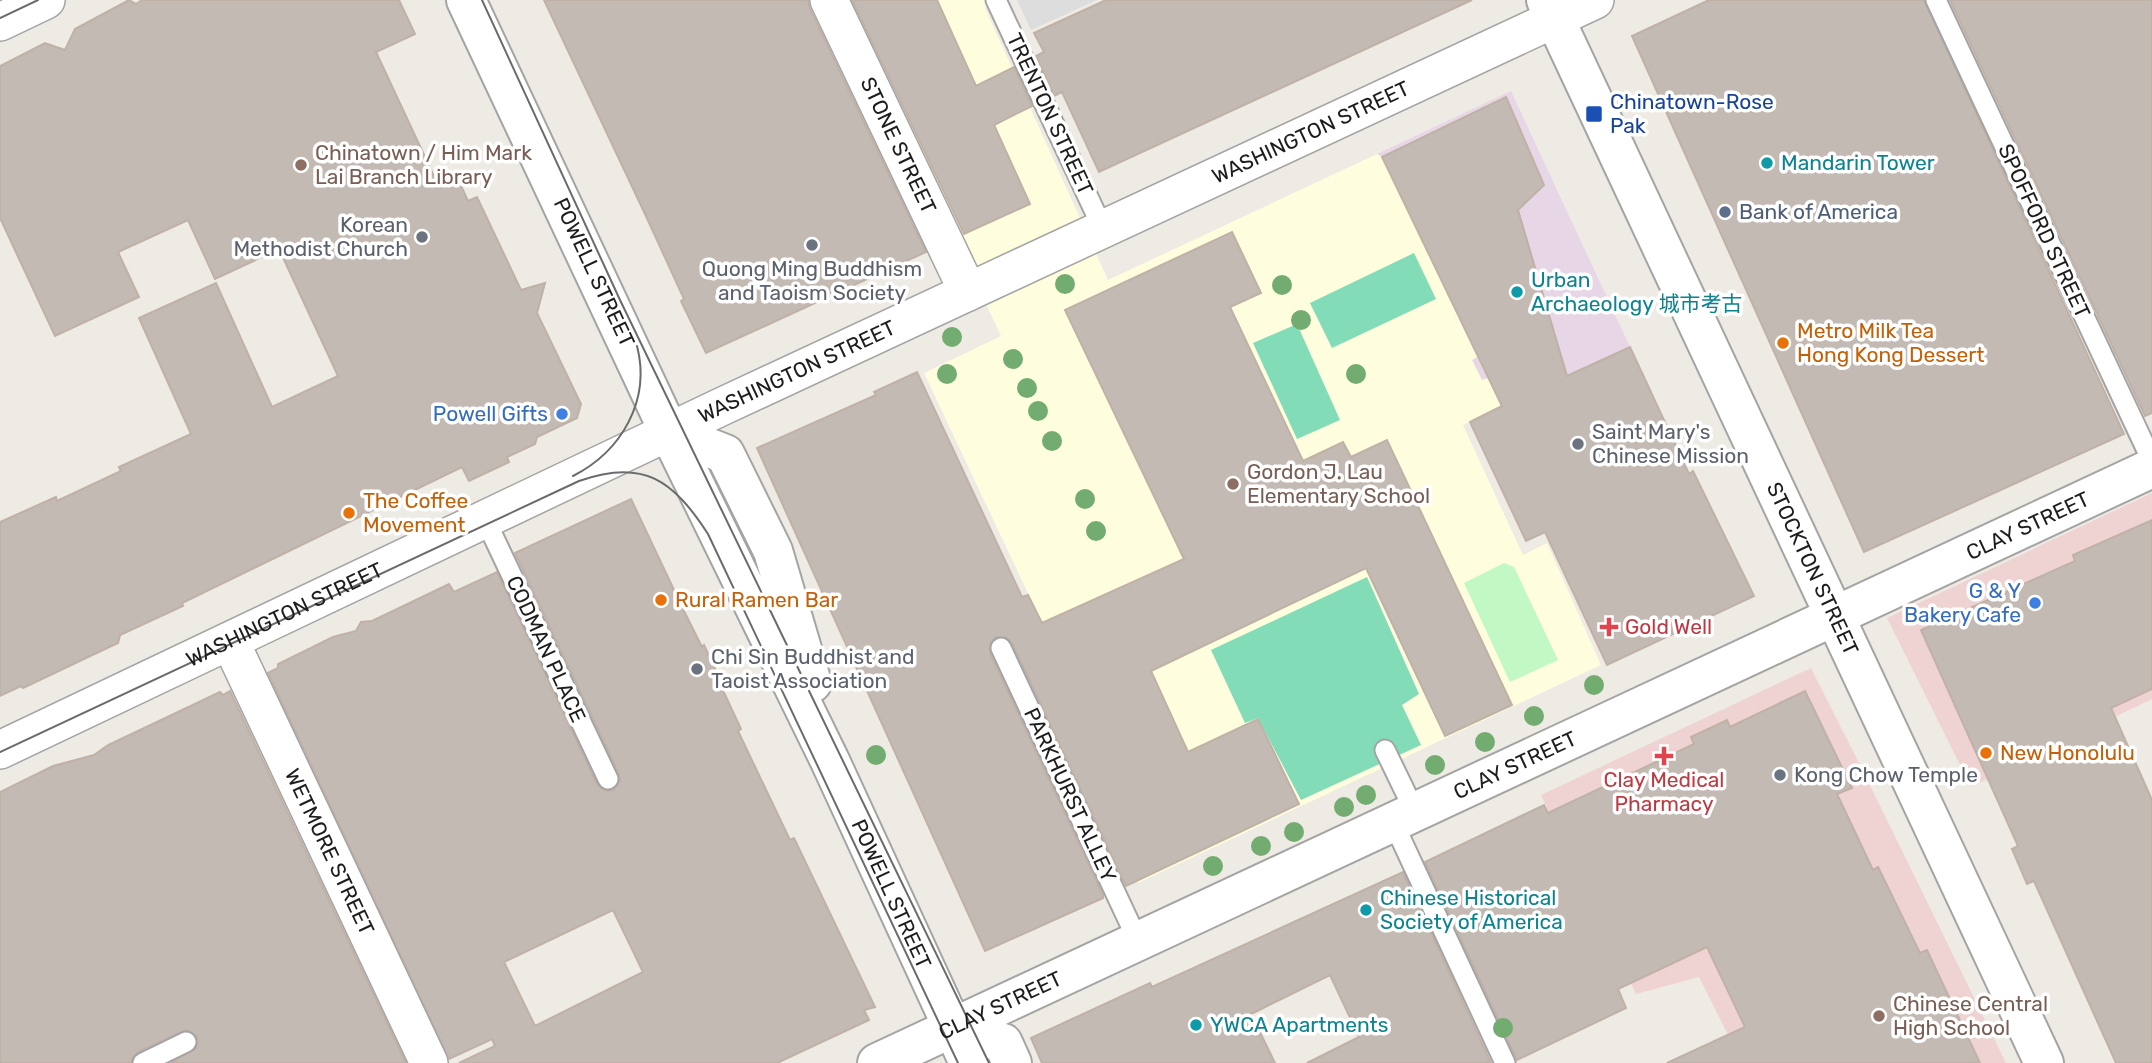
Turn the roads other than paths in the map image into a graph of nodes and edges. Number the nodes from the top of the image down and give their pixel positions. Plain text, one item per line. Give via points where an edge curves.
1 (46, 0) edge
2 (466, 0) edge
3 (830, 0) edge
4 (996, 0) edge
5 (1595, 0) edge
6 (1936, 0) edge
7 (1550, 9) edge
8 (0, 22) edge
9 (1103, 229) junction
10 (968, 292) junction
11 (669, 432) junction
12 (2152, 461) edge
13 (2152, 468) edge
14 (485, 519) junction
15 (1834, 616) junction
16 (230, 640) junction
17 (1001, 648) dead end
18 (0, 750) edge
19 (1385, 750) dead end
20 (608, 779) dead end
21 (1404, 817) junction
22 (1138, 941) junction
23 (952, 1028) junction
24 (187, 1042) dead end
25 (143, 1063) edge
26 (429, 1063) edge
27 (877, 1063) edge
28 (969, 1063) edge
29 (1012, 1063) edge
30 (1505, 1063) edge
31 (2044, 1063) edge

1 - 8 street
2 - 11 street, POWELL STREET
3 - 10 street, STONE STREET
4 - 9 lane, TRENTON STREET
5 - 7 street, WASHINGTON STREET
6 - 12 lane, SPOFFORD STREET
7 - 9 street, WASHINGTON STREET
7 - 15 street, STOCKTON STREET
9 - 10 street, WASHINGTON STREET
10 - 11 street, WASHINGTON STREET
11 - 14 street, WASHINGTON STREET
11 - 23 street, POWELL STREET via 830,761
13 - 15 street, CLAY STREET
14 - 16 street, WASHINGTON STREET
14 - 20 lane, CODMAN PLACE
15 - 21 street, CLAY STREET
15 - 31 street, STOCKTON STREET
16 - 18 street, WASHINGTON STREET
16 - 26 street, WETMORE STREET
17 - 22 lane, PARKHURST ALLEY
19 - 21 lane
21 - 22 street, CLAY STREET
21 - 30 lane
22 - 23 street, CLAY STREET
23 - 27 street, CLAY STREET
23 - 28 street, POWELL STREET
23 - 29 street via 1003,1043
24 - 25 lane

